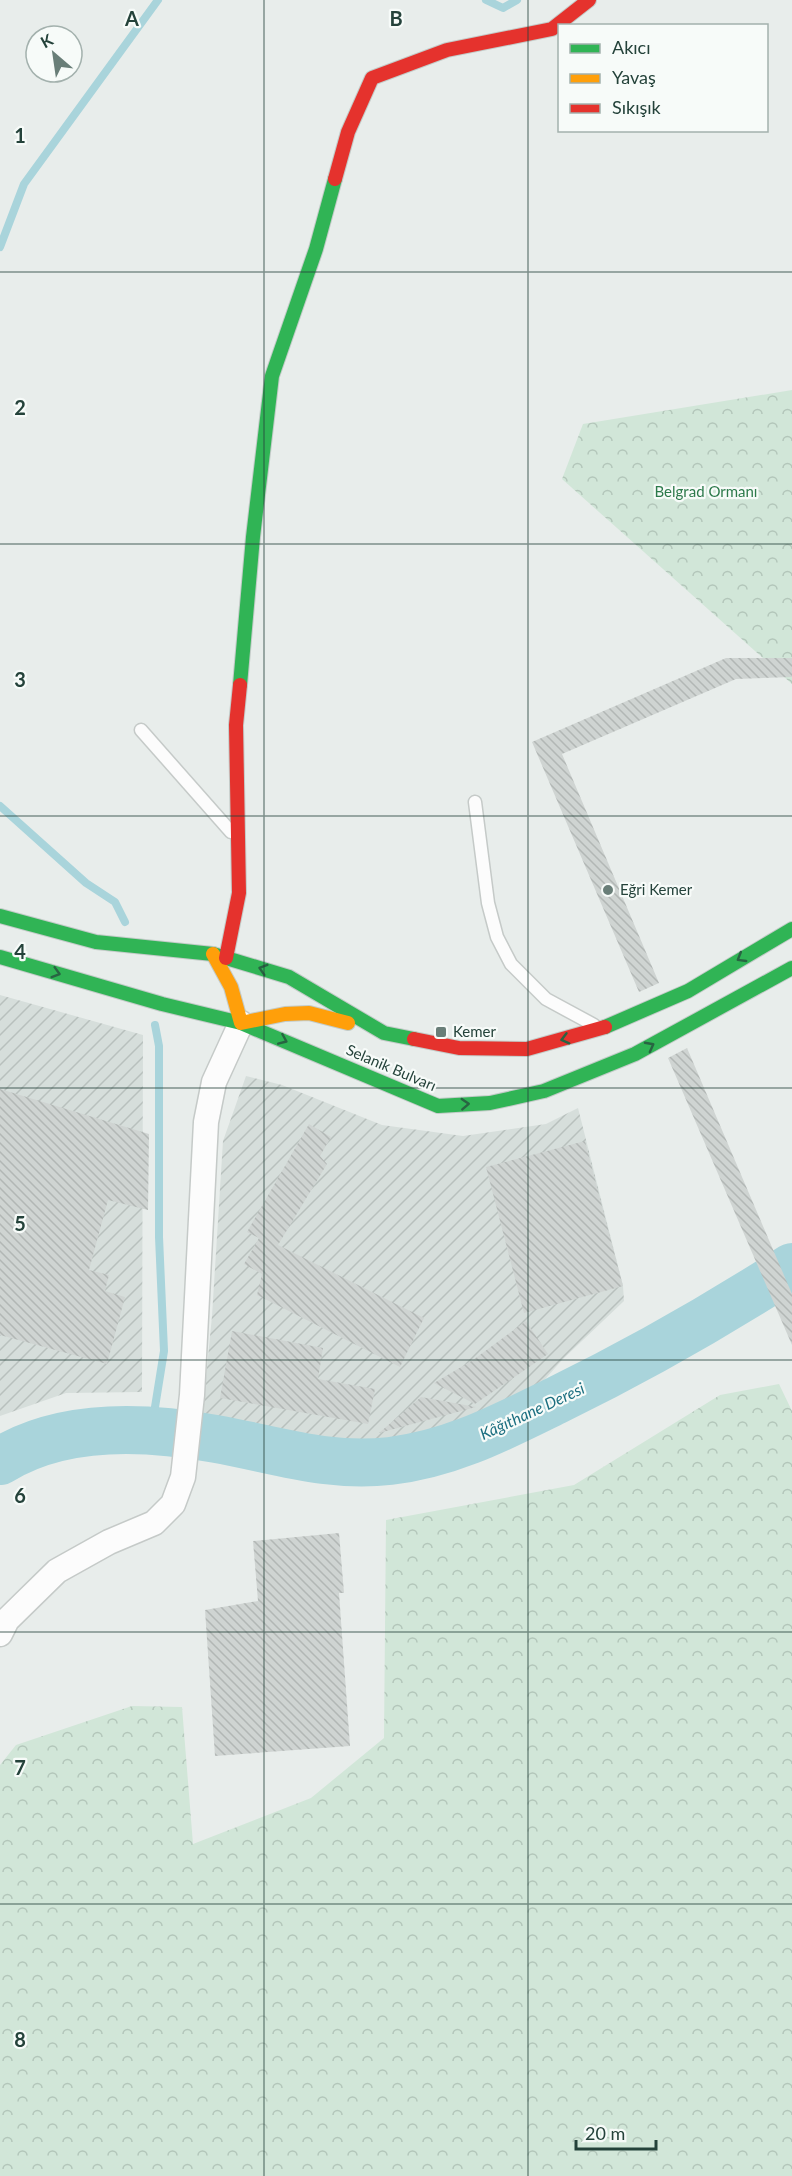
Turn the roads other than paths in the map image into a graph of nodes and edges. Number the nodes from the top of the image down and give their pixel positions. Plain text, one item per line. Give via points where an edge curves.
1 (589, 0) edge
2 (558, 24) edge
3 (558, 24) edge
4 (141, 730) dead end
5 (475, 802) dead end
6 (239, 842) junction
7 (0, 916) edge
8 (792, 929) edge
9 (220, 956) junction
10 (0, 957) edge
11 (792, 968) edge
12 (241, 1023) junction
13 (600, 1029) junction
14 (384, 1033) junction
15 (0, 1634) edge

1 - 3 main road
2 - 6 main road via 552,29 447,51 372,78 348,132 316,249 272,376 236,725
4 - 6 lane
5 - 13 lane via 488,903 497,938 511,964 546,999
6 - 9 main road via 239,892
7 - 9 main road, Selanik Bulvarı via 96,942
8 -> 13 main road, Selanik Bulvarı via 688,991
9 - 12 main road
14 -> 9 main road, Selanik Bulvarı via 289,977
10 -> 12 main road, Selanik Bulvarı
12 -> 11 main road, Selanik Bulvarı via 438,1106 490,1103 544,1090 635,1054
12 - 14 main road via 309,1013
12 - 15 street via 214,1082 206,1122 192,1395 183,1477 173,1504 154,1523 57,1571 8,1620
13 -> 14 main road, Selanik Bulvarı via 527,1049 459,1048

